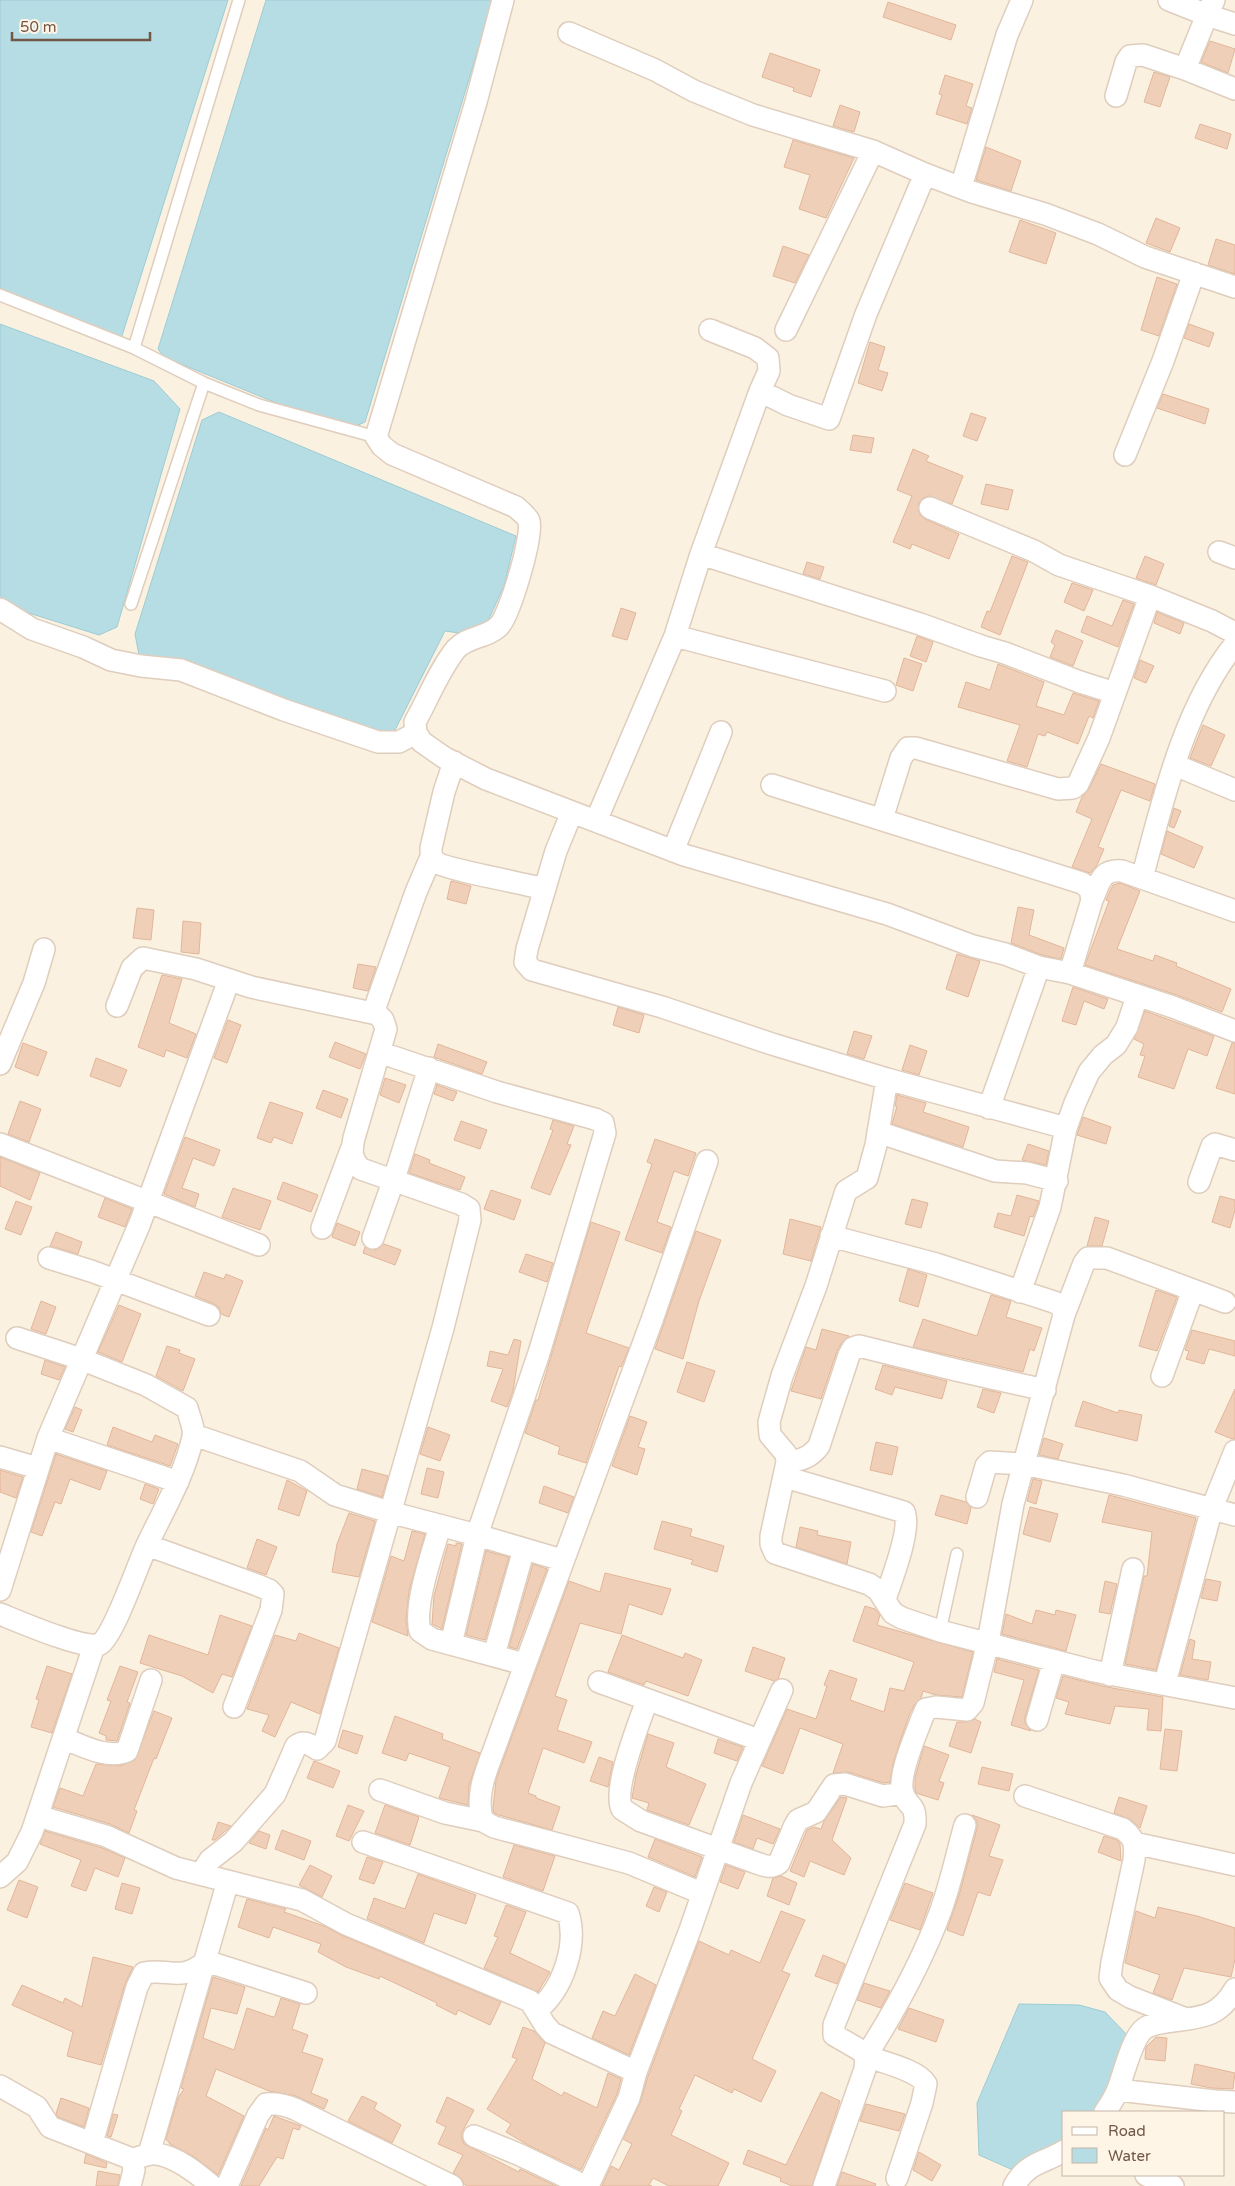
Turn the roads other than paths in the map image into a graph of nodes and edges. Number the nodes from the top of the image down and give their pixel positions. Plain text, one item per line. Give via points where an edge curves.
1 (239, 0) edge
2 (503, 0) edge
3 (1022, 0) edge
4 (1169, 0) edge
5 (1211, 8) edge
6 (1235, 24) edge
7 (569, 33) dead end
8 (1185, 69) junction
9 (1235, 89) edge
10 (1116, 96) dead end
11 (873, 151) junction
12 (925, 174) junction
13 (961, 187) junction
14 (1194, 273) junction
15 (1235, 287) edge
16 (0, 295) edge
17 (710, 330) dead end
18 (786, 330) dead end
19 (134, 348) junction
20 (204, 383) junction
21 (760, 391) junction
22 (376, 437) junction
23 (1125, 455) dead end
24 (930, 508) dead end
25 (701, 554) junction
26 (1150, 596) junction
27 (131, 604) dead end
28 (0, 609) edge
29 (1235, 633) edge
30 (675, 636) junction
31 (1235, 644) edge
32 (886, 691) dead end
33 (1115, 692) junction
34 (721, 732) dead end
35 (416, 733) junction
36 (454, 762) junction
37 (1175, 765) junction
38 (772, 785) dead end
39 (1235, 790) edge
40 (572, 812) junction
41 (882, 819) junction
42 (596, 821) junction
43 (674, 850) junction
44 (431, 857) junction
45 (1142, 878) junction
46 (545, 889) junction
47 (1092, 900) junction
48 (1235, 911) edge
49 (44, 949) dead end
50 (1039, 966) junction
51 (1070, 973) junction
52 (229, 980) junction
53 (1137, 996) junction
54 (117, 1006) dead end
55 (373, 1013) junction
56 (1235, 1031) edge
57 (379, 1052) junction
58 (1, 1058) edge
59 (429, 1068) junction
60 (886, 1080) junction
61 (989, 1108) junction
62 (1066, 1128) junction
63 (878, 1132) junction
64 (0, 1144) edge
65 (351, 1150) junction
66 (1235, 1150) edge
67 (707, 1160) dead end
68 (394, 1179) junction
69 (1056, 1181) junction
70 (1199, 1182) dead end
71 (148, 1202) junction
72 (322, 1228) dead end
73 (831, 1236) junction
74 (373, 1238) dead end
75 (259, 1245) dead end
76 (49, 1258) dead end
77 (115, 1281) junction
78 (1193, 1290) junction
79 (1020, 1292) junction
80 (1226, 1302) dead end
81 (209, 1315) dead end
82 (1064, 1315) junction
83 (17, 1338) dead end
84 (81, 1359) junction
85 (1162, 1376) dead end
86 (1045, 1390) junction
87 (194, 1434) junction
88 (48, 1438) junction
89 (1235, 1451) edge
90 (0, 1457) edge
91 (1023, 1464) junction
92 (38, 1468) junction
93 (786, 1470) junction
94 (178, 1482) junction
95 (977, 1497) dead end
96 (1212, 1508) junction
97 (389, 1512) junction
98 (1235, 1515) edge
99 (440, 1526) junction
100 (478, 1535) junction
101 (147, 1545) junction
102 (524, 1549) junction
103 (957, 1554) dead end
104 (562, 1560) junction
105 (1133, 1570) dead end
106 (0, 1590) edge
107 (885, 1599) junction
108 (0, 1614) edge
109 (940, 1631) junction
110 (988, 1642) junction
111 (451, 1644) junction
112 (94, 1646) junction
113 (494, 1656) junction
114 (1054, 1661) junction
115 (524, 1664) junction
116 (1110, 1675) junction
117 (151, 1680) dead end
118 (600, 1682) dead end
119 (1165, 1683) junction
120 (782, 1690) dead end
121 (1235, 1698) edge
122 (647, 1700) junction
123 (234, 1707) dead end
124 (1037, 1720) dead end
125 (63, 1738) junction
126 (759, 1740) junction
127 (380, 1790) dead end
128 (903, 1794) junction
129 (1025, 1796) dead end
130 (38, 1816) junction
131 (483, 1821) junction
132 (965, 1825) dead end
133 (363, 1842) dead end
134 (1134, 1843) junction
135 (717, 1848) junction
136 (1235, 1865) edge
137 (201, 1874) junction
138 (0, 1877) edge
139 (228, 1882) junction
140 (701, 1893) junction
141 (204, 1963) junction
142 (1235, 1989) edge
143 (306, 1993) dead end
144 (537, 2010) junction
145 (1186, 2019) junction
146 (866, 2056) junction
147 (636, 2072) junction
148 (0, 2086) edge
149 (1118, 2090) junction
150 (1235, 2102) edge
151 (1106, 2111) edge
152 (474, 2136) dead end
153 (92, 2144) junction
154 (1062, 2152) edge
155 (140, 2157) junction
156 (1148, 2176) edge
157 (897, 2178) dead end
158 (130, 2186) edge
159 (212, 2186) edge
160 (227, 2186) edge
161 (452, 2186) edge
162 (587, 2186) edge
163 (824, 2186) edge
164 (1014, 2186) edge
165 (1173, 2186) edge

1 - 19 lane
2 - 22 street
3 - 13 street via 1007,34
4 - 5 street
5 - 6 street
5 - 8 street
7 - 11 street via 754,115
8 - 9 street
8 - 10 street via 1144,55 1130,56
11 - 12 street
11 - 18 street
12 - 13 street
12 - 21 street via 866,314 829,418 788,405
13 - 14 street via 1098,234 1145,257
14 - 15 street
14 - 23 street via 1164,361
16 - 19 lane
17 - 21 street via 755,348 768,358 769,371
19 - 20 lane
20 - 22 lane via 259,405
20 - 27 lane
21 - 25 street
22 - 35 street via 392,454 516,507 528,519 529,526 530,534 508,613 492,632 468,639 458,647 415,722
24 - 26 street via 1034,551 1058,565
25 - 30 street
25 - 33 street via 920,624
26 - 29 street
26 - 33 street
28 - 35 street via 32,629 111,660 181,670 378,742 399,742
30 - 32 street
30 - 42 street
31 - 37 street via 1196,709
33 - 41 street via 1092,754 1073,788 1058,789 908,748 901,758
34 - 43 street
35 - 36 street via 422,742
36 - 40 street via 486,779
36 - 44 street via 444,792
37 - 39 street
37 - 45 street
38 - 41 street
40 - 42 street
40 - 46 street
41 - 47 street via 1082,883 1090,889
42 - 43 street
43 - 50 street via 888,914 973,946
44 - 46 street via 437,864
44 - 55 street
45 - 47 street via 1122,871 1106,872
45 - 48 street
46 - 60 street via 525,962 532,970 662,1007
47 - 51 street
49 - 58 street via 34,982
50 - 51 street
50 - 61 street
51 - 53 street
52 - 54 street via 143,958 132,968
52 - 55 street
52 - 71 street
53 - 56 street
53 - 62 street via 1127,1027 1116,1045 1089,1072
55 - 57 street via 383,1020 386,1030
57 - 59 street
57 - 65 street
59 - 68 street
59 - 100 street via 496,1092 595,1119 603,1123 605,1133 539,1353
60 - 61 street
60 - 63 street
61 - 62 street
62 - 69 street
63 - 69 street via 995,1171 1027,1173
63 - 73 street via 867,1178 846,1192
64 - 71 street
65 - 68 street via 354,1162 361,1169
65 - 72 street
66 - 70 street via 1216,1144 1212,1146
67 - 104 street via 623,1400
68 - 74 street
68 - 97 street via 461,1204 468,1210 470,1220 443,1328
69 - 79 street via 1042,1233
71 - 75 street
71 - 77 street
73 - 79 street via 936,1264
73 - 93 street via 782,1376 770,1422 770,1435 786,1454
76 - 77 street
77 - 81 street
77 - 84 street
78 - 80 street
78 - 82 street via 1107,1258 1093,1257 1084,1264
78 - 85 street
79 - 82 street via 1062,1306
82 - 86 street
83 - 84 street
84 - 87 street via 146,1385 187,1408
84 - 88 street
86 - 91 street
86 - 93 street via 859,1346 849,1355 819,1446
87 - 94 street
87 - 97 street via 300,1471 335,1495
88 - 92 street
88 - 94 street
89 - 96 street
90 - 92 street
91 - 95 street via 990,1462
91 - 96 street
91 - 110 street
92 - 106 street
93 - 107 street via 771,1536 775,1554 869,1584
93 - 107 street via 904,1512 902,1542
94 - 101 street
96 - 98 street
96 - 119 street
97 - 99 street
97 - 137 street via 324,1742 317,1748 300,1742 296,1746 275,1794 233,1842 210,1860
99 - 100 street
99 - 111 street via 422,1590 418,1626 424,1635
100 - 102 street
100 - 111 street
101 - 112 street via 116,1620 100,1644
101 - 123 street via 257,1585 273,1594 271,1610
102 - 104 street
102 - 113 street
103 - 109 lane
104 - 115 street
105 - 116 street
107 - 109 street via 893,1613
108 - 112 street
109 - 110 street
110 - 114 street
110 - 128 street via 973,1703 967,1710 926,1709 906,1765
111 - 113 street
112 - 125 street
113 - 115 street
114 - 116 street
114 - 124 street
115 - 131 street via 479,1794
116 - 119 street
117 - 125 street via 127,1751 116,1754 101,1752
118 - 122 street
119 - 121 street
120 - 126 street
122 - 126 street
122 - 135 street via 624,1771 619,1795 622,1810 641,1821
125 - 130 street
126 - 135 street
127 - 131 street via 445,1813
128 - 135 street via 883,1796 845,1784 834,1785 816,1812 798,1820 775,1867
128 - 146 street via 916,1812 915,1824 834,2025 834,2035
129 - 134 street via 1123,1829 1133,1837
130 - 137 street via 126,1843 176,1868
130 - 138 street via 21,1856
131 - 140 street via 494,1827 629,1864
132 - 146 street via 942,1909 894,2012
133 - 144 street via 568,1912 571,1923 568,1959 547,2002
134 - 136 street
134 - 145 street via 1134,1860 1110,1978 1118,1990 1130,1997
135 - 140 street
137 - 139 street
139 - 141 street
139 - 144 street via 302,1900 346,1924 530,2001
140 - 147 street
141 - 143 street via 221,1965
141 - 153 street via 181,1975 149,1972 140,1979
141 - 155 street
142 - 145 street via 1226,2004 1216,2011
144 - 147 street via 552,2033
145 - 149 street via 1156,2023 1143,2029
146 - 157 street via 914,2073 926,2084
146 - 163 street via 865,2069
147 - 162 street via 628,2098
148 - 153 street via 37,2107 50,2128
149 - 150 street
149 - 151 street
152 - 162 street
153 - 155 street
154 - 164 street via 1025,2170
155 - 158 street
155 - 159 street via 157,2154 188,2167
156 - 165 street
160 - 161 street via 258,2115 266,2104 274,2103 296,2109

